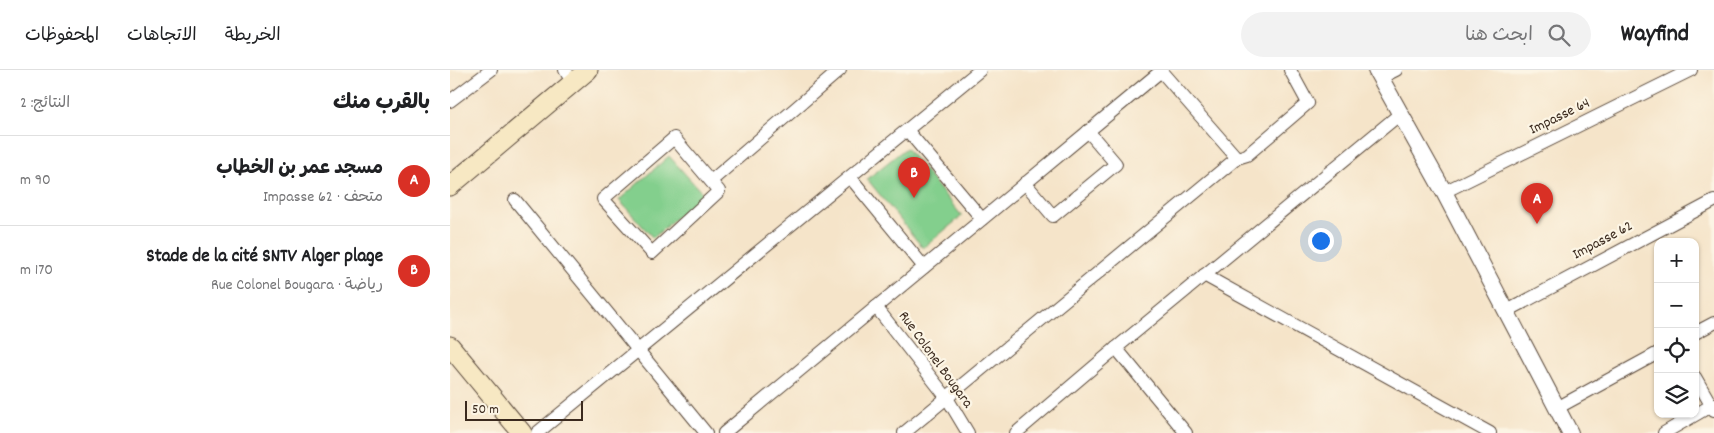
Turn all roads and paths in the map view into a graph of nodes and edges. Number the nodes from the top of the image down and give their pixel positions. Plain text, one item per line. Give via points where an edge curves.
1 (491, 70) edge
2 (588, 70) edge
3 (840, 70) edge
4 (980, 70) edge
5 (1160, 70) edge
6 (1290, 70) edge
7 (1396, 70) edge
8 (1691, 70) edge
9 (1378, 74) edge
10 (569, 77) edge
11 (450, 101) edge
12 (1400, 114) junction
13 (907, 130) junction
14 (1088, 131) junction
15 (1237, 158) junction
16 (850, 177) junction
17 (711, 181) junction
18 (1025, 183) junction
19 (450, 186) edge
20 (1444, 192) junction
21 (515, 200) dead end
22 (1714, 200) edge
23 (982, 219) junction
24 (924, 267) junction
25 (1204, 275) junction
26 (876, 307) junction
27 (1507, 311) junction
28 (1714, 323) edge
29 (1699, 331) edge
30 (450, 346) edge
31 (1116, 348) junction
32 (638, 350) junction
33 (1654, 355) edge
34 (1699, 384) edge
35 (947, 398) junction
36 (1713, 407) edge
37 (1557, 408) junction
38 (522, 433) edge
39 (537, 433) edge
40 (706, 433) edge
41 (724, 433) edge
42 (904, 433) edge
43 (968, 433) edge
44 (1016, 433) edge
45 (1186, 433) edge
46 (1490, 433) edge
47 (1570, 433) edge
48 (1664, 433) edge

1 - 11 street
2 - 10 main road
3 - 17 street
4 - 13 street
5 - 14 street
5 - 15 street
6 - 15 street via 1308,103 1248,154
7 - 9 street
8 - 20 street, Impasse 64
9 - 12 street
10 - 19 main road
12 - 20 street
12 - 25 street
13 - 16 street
13 - 23 street
14 - 18 street
14 - 18 street via 1116,164 1053,216
15 - 35 street
16 - 24 street
16 - 32 street
17 - 17 street via 674,138 603,199 652,253 719,191
18 - 23 street
20 - 27 street
21 - 32 street
22 - 27 street, Impasse 62
23 - 24 street
24 - 26 street
25 - 31 street
25 - 46 street
26 - 35 street, Rue Colonel Bougara
26 - 41 street
27 - 37 street
28 - 29 street
30 - 38 main road
31 - 44 street
31 - 45 street
32 - 39 street
32 - 40 street
33 - 37 street
34 - 36 street
35 - 42 street
35 - 43 street, Rue Colonel Bougara
36 - 48 street
37 - 47 street

